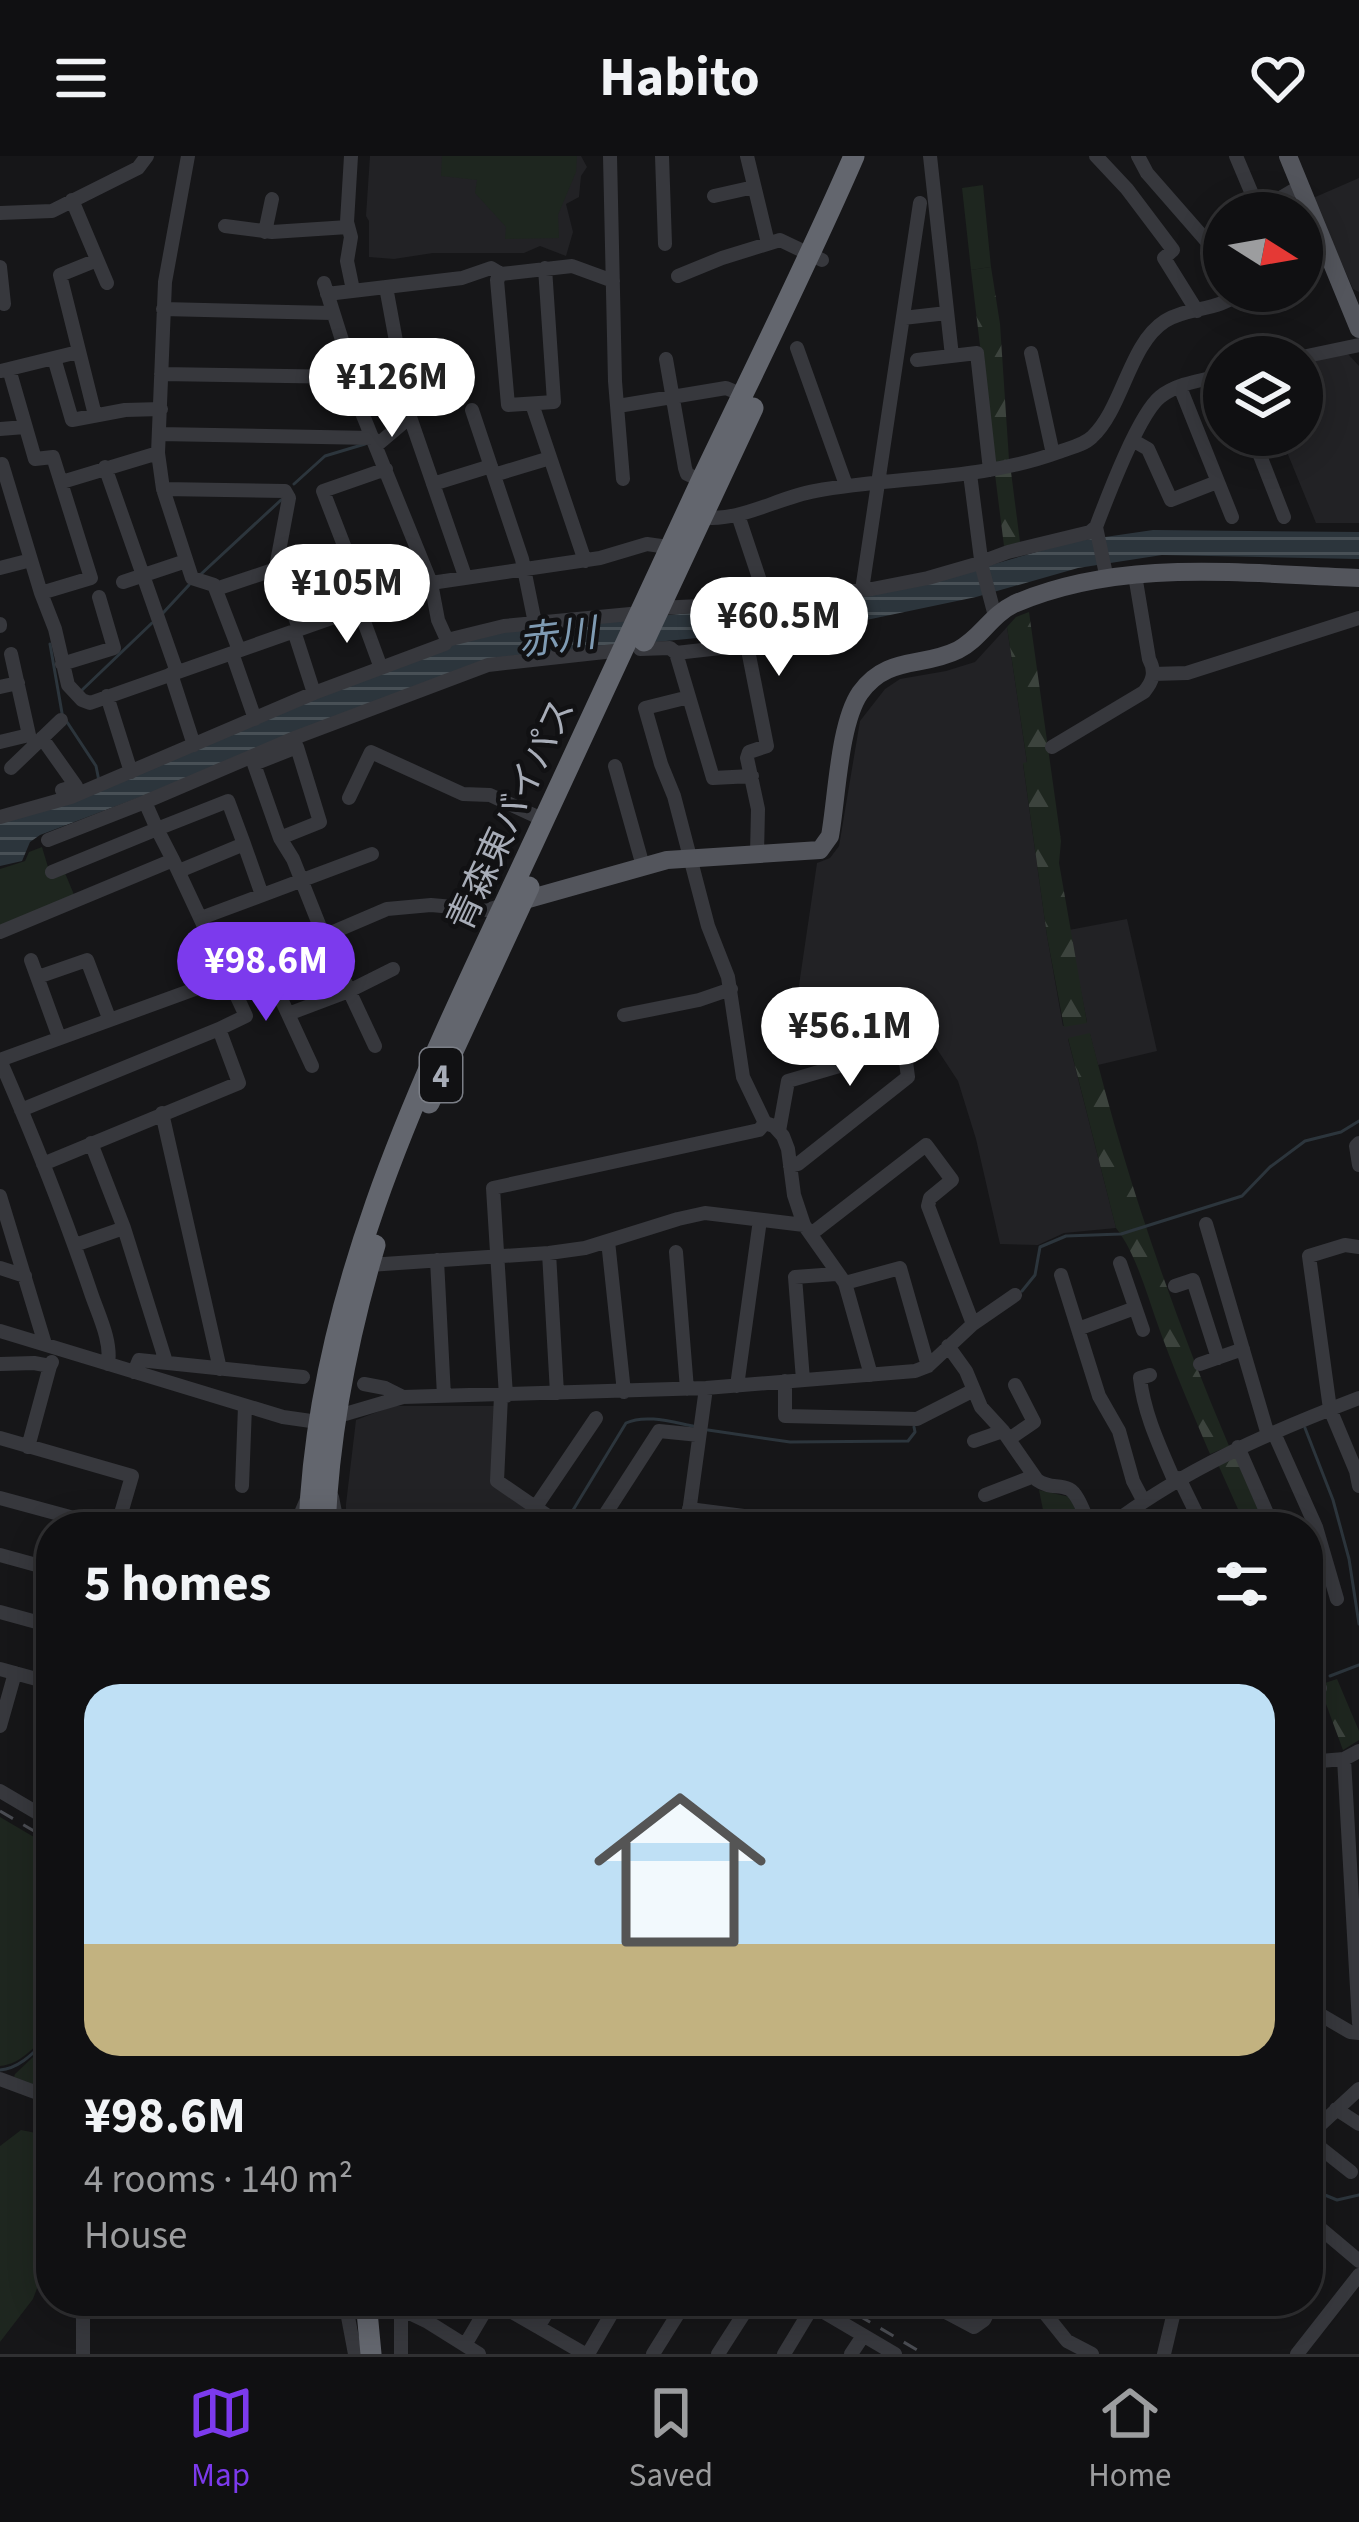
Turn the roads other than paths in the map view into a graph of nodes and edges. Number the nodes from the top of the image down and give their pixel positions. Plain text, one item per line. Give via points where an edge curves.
1 (147, 156) edge
2 (188, 156) edge
3 (351, 156) edge
4 (610, 156) edge
5 (662, 156) edge
6 (747, 156) edge
7 (854, 156) edge
8 (869, 156) edge
9 (930, 156) edge
10 (1096, 156) edge
11 (1138, 156) edge
12 (1236, 156) edge
13 (1288, 156) edge
14 (754, 187) junction
15 (1299, 187) junction
16 (1253, 192) edge
17 (1291, 192) edge
18 (714, 196) dead end
19 (72, 200) junction
20 (272, 200) dead end
21 (920, 203) dead end
22 (0, 213) edge
23 (225, 226) dead end
24 (348, 227) junction
25 (265, 232) junction
26 (1203, 237) edge
27 (768, 243) junction
28 (664, 244) dead end
29 (816, 257) junction
30 (97, 260) junction
31 (0, 267) edge
32 (545, 268) junction
33 (501, 274) junction
34 (678, 275) dead end
35 (613, 281) junction
36 (107, 283) dead end
37 (386, 286) junction
38 (353, 290) junction
39 (4, 304) dead end
40 (163, 309) junction
41 (1203, 309) edge
42 (1197, 311) junction
43 (332, 313) junction
44 (947, 313) junction
45 (903, 318) junction
46 (1359, 329) edge
47 (1359, 345) edge
48 (796, 348) dead end
49 (78, 352) junction
50 (1031, 353) dead end
51 (1323, 353) edge
52 (952, 356) junction
53 (54, 358) junction
54 (666, 358) dead end
55 (917, 360) dead end
56 (4, 370) edge
57 (161, 374) junction
58 (350, 377) junction
59 (1203, 381) edge
60 (1180, 387) junction
61 (743, 395) junction
62 (673, 398) junction
63 (532, 404) junction
64 (618, 406) junction
65 (160, 409) junction
66 (472, 410) dead end
67 (95, 415) junction
68 (410, 417) junction
69 (25, 427) junction
70 (0, 429) edge
71 (159, 434) junction
72 (375, 441) junction
73 (1134, 442) junction
74 (158, 453) junction
75 (1053, 454) junction
76 (1260, 456) edge
77 (550, 458) junction
78 (2, 464) edge
79 (105, 467) junction
80 (386, 469) junction
81 (990, 470) junction
82 (492, 471) junction
83 (970, 474) junction
84 (623, 479) dead end
85 (702, 481) junction
86 (880, 481) junction
87 (62, 482) junction
88 (1216, 482) junction
89 (434, 484) junction
90 (846, 485) junction
91 (163, 489) junction
92 (6, 495) edge
93 (738, 515) junction
94 (694, 516) junction
95 (1284, 517) dead end
96 (1232, 518) dead end
97 (1097, 530) junction
98 (679, 549) junction
99 (31, 560) junction
100 (186, 561) junction
101 (585, 561) junction
102 (981, 564) junction
103 (0, 568) edge
104 (279, 568) junction
105 (524, 568) junction
106 (1105, 571) junction
107 (1135, 575) junction
108 (142, 576) junction
109 (465, 576) junction
110 (1359, 578) edge
111 (123, 582) dead end
112 (431, 583) junction
113 (761, 584) dead end
114 (216, 590) junction
115 (862, 590) junction
116 (41, 593) junction
117 (99, 597) dead end
118 (363, 606) junction
119 (993, 607) junction
120 (647, 612) junction
121 (1359, 618) edge
122 (536, 623) junction
123 (297, 630) junction
124 (447, 640) junction
125 (632, 650) junction
126 (235, 651) junction
127 (676, 653) junction
128 (11, 654) dead end
129 (62, 664) junction
130 (381, 668) junction
131 (174, 673) junction
132 (1154, 674) junction
133 (18, 683) junction
134 (0, 687) edge
135 (314, 693) junction
136 (107, 696) junction
137 (689, 697) junction
138 (255, 719) junction
139 (61, 720) dead end
140 (42, 738) junction
141 (0, 742) edge
142 (194, 745) junction
143 (1052, 747) dead end
144 (615, 766) dead end
145 (11, 768) dead end
146 (131, 772) junction
147 (752, 776) junction
148 (350, 798) dead end
149 (145, 802) junction
150 (4, 815) edge
151 (544, 820) junction
152 (157, 829) junction
153 (280, 838) junction
154 (47, 840) dead end
155 (244, 844) junction
156 (372, 854) dead end
157 (758, 854) junction
158 (690, 858) junction
159 (176, 866) junction
160 (643, 866) junction
161 (52, 872) dead end
162 (302, 881) junction
163 (262, 895) junction
164 (513, 903) junction
165 (201, 918) junction
166 (0, 932) edge
167 (324, 937) junction
168 (32, 960) dead end
169 (264, 962) junction
170 (393, 969) dead end
171 (38, 977) junction
172 (228, 977) junction
173 (731, 989) junction
174 (349, 991) junction
175 (288, 1014) junction
176 (624, 1015) dead end
177 (109, 1018) junction
178 (219, 1029) junction
179 (58, 1037) junction
180 (375, 1046) dead end
181 (312, 1066) dead end
182 (21, 1110) junction
183 (162, 1113) junction
184 (772, 1127) junction
185 (91, 1143) junction
186 (1359, 1143) edge
187 (43, 1164) junction
188 (1359, 1165) edge
189 (790, 1166) junction
190 (0, 1196) edge
191 (760, 1220) junction
192 (1206, 1224) dead end
193 (124, 1228) junction
194 (807, 1230) junction
195 (608, 1241) junction
196 (75, 1246) junction
197 (1359, 1247) edge
198 (676, 1252) dead end
199 (549, 1253) junction
200 (498, 1257) junction
201 (437, 1261) junction
202 (1120, 1263) dead end
203 (369, 1265) junction
204 (0, 1268) edge
205 (1061, 1275) dead end
206 (25, 1276) junction
207 (840, 1279) junction
208 (1175, 1286) dead end
209 (1015, 1295) dead end
210 (1135, 1307) junction
211 (973, 1324) junction
212 (1078, 1329) junction
213 (0, 1330) edge
214 (1143, 1330) dead end
215 (51, 1346) junction
216 (948, 1346) junction
217 (1244, 1349) junction
218 (1218, 1358) junction
219 (166, 1362) junction
220 (0, 1364) edge
221 (108, 1364) junction
222 (1200, 1364) dead end
223 (50, 1366) junction
224 (928, 1366) junction
225 (220, 1369) junction
226 (134, 1372) junction
227 (871, 1375) junction
228 (1150, 1375) dead end
229 (303, 1377) dead end
230 (803, 1381) junction
231 (785, 1382) junction
232 (364, 1384) dead end
233 (1015, 1385) dead end
234 (737, 1386) junction
235 (706, 1388) junction
236 (687, 1389) junction
237 (974, 1390) junction
238 (624, 1392) junction
239 (557, 1394) junction
240 (444, 1396) junction
241 (504, 1396) junction
242 (403, 1397) junction
243 (1359, 1398) edge
244 (245, 1406) junction
245 (1330, 1409) junction
246 (596, 1418) dead end
247 (327, 1420) junction
248 (1271, 1434) junction
249 (699, 1435) junction
250 (1006, 1435) junction
251 (0, 1438) edge
252 (974, 1441) dead end
253 (28, 1447) junction
254 (1238, 1448) junction
255 (1034, 1476) junction
256 (1176, 1479) junction
257 (242, 1486) dead end
258 (1359, 1486) edge
259 (319, 1490) junction
260 (985, 1495) dead end
261 (0, 1498) edge
262 (1143, 1500) junction
263 (535, 1508) junction
264 (689, 1509) junction
265 (52, 1512) edge
266 (121, 1512) edge
267 (305, 1512) edge
268 (313, 1512) edge
269 (323, 1512) edge
270 (336, 1512) edge
271 (541, 1512) edge
272 (607, 1512) edge
273 (689, 1512) edge
274 (712, 1512) edge
275 (1083, 1512) edge
276 (1127, 1512) edge
277 (1195, 1512) edge
278 (1266, 1512) edge
279 (1309, 1512) edge
280 (1323, 1550) edge
281 (0, 1555) edge
282 (36, 1565) edge
283 (1337, 1599) dead end
284 (0, 1612) edge
285 (36, 1622) edge
286 (8, 1671) edge
287 (0, 1726) edge
288 (1359, 1751) edge
289 (1344, 1759) junction
290 (1323, 1761) edge
291 (0, 1791) edge
292 (36, 1812) edge
293 (1357, 1970) edge
294 (1323, 2015) edge
295 (1359, 2023) edge
296 (1359, 2032) edge
297 (0, 2079) edge
298 (1359, 2089) edge
299 (36, 2092) edge
300 (1336, 2109) junction
301 (1323, 2122) edge
302 (1359, 2124) edge
303 (1323, 2149) edge
304 (1351, 2172) dead end
305 (1323, 2231) edge
306 (1359, 2261) edge
307 (1359, 2275) edge
308 (82, 2316) edge
309 (349, 2316) edge
310 (367, 2316) edge
311 (392, 2316) edge
312 (396, 2316) edge
313 (415, 2316) edge
314 (486, 2316) edge
315 (519, 2316) edge
316 (545, 2316) edge
317 (610, 2316) edge
318 (677, 2316) edge
319 (742, 2316) edge
320 (803, 2316) edge
321 (830, 2316) edge
322 (953, 2316) edge
323 (987, 2316) edge
324 (1048, 2316) edge
325 (1173, 2316) edge
326 (538, 2327) junction
327 (863, 2336) junction
328 (472, 2349) edge
329 (83, 2354) edge
330 (355, 2354) edge
331 (371, 2354) edge
332 (385, 2354) edge
333 (401, 2354) edge
334 (587, 2354) edge
335 (653, 2354) edge
336 (718, 2354) edge
337 (784, 2354) edge
338 (851, 2354) edge
339 (895, 2354) edge
340 (1092, 2354) edge
341 (1164, 2354) edge
342 (1297, 2354) edge

1 - 19 street
2 - 40 street
3 - 24 street
4 - 35 street
5 - 28 street
6 - 14 street
7 - 29 highway, 青森東バイパス / 4
8 - 29 highway, 青森東バイパス / 4
9 - 44 street
10 - 42 street via 1173,250 1164,258
11 - 26 street
12 - 16 street
13 - 15 main road
14 - 18 street
14 - 27 street
15 - 17 street
15 - 46 main road
19 - 22 street via 52,211
19 - 30 street
20 - 25 street
21 - 45 street
23 - 25 street
24 - 25 street
24 - 38 street
27 - 29 street via 783,240
27 - 34 street
29 - 61 highway, 青森東バイパス / 4
29 - 94 highway, 青森東バイパス / 4
30 - 36 street
30 - 49 street via 60,275
31 - 39 street
32 - 33 street
32 - 35 street via 575,266
32 - 63 street via 555,400
33 - 37 street via 491,268
33 - 63 street via 508,405
35 - 64 street
37 - 38 street
37 - 68 street
38 - 43 street via 326,289
40 - 43 street
40 - 57 street
41 - 42 street
42 - 75 street via 1161,324 1092,437
43 - 58 street
44 - 45 street
44 - 52 street
45 - 86 street
47 - 51 street
48 - 90 street
49 - 53 street
49 - 67 street
50 - 75 street
52 - 55 street
52 - 81 street via 976,353
53 - 56 street
53 - 67 street via 72,421
54 - 62 street
56 - 69 street
57 - 58 street
57 - 65 street
58 - 72 street
59 - 60 street
60 - 73 street via 1154,404
60 - 88 street
61 - 62 street via 726,388
61 - 85 highway, 青森東バイパス / 4
62 - 64 street
62 - 85 street via 685,468
63 - 77 street
64 - 84 street
65 - 67 street
65 - 71 street
66 - 82 street
68 - 72 street
68 - 89 street
69 - 70 street
69 - 87 street via 35,459 53,457
71 - 72 street
71 - 74 street
72 - 80 street
73 - 88 street via 1148,449 1171,500
73 - 97 street
74 - 79 street
74 - 91 street
75 - 81 street
76 - 95 street
77 - 82 street
77 - 101 street
78 - 92 street
79 - 87 street
79 - 108 street
80 - 112 street
80 - 118 street via 323,491
81 - 83 street
82 - 89 street
82 - 105 street
83 - 86 street
83 - 102 street
85 - 94 highway, 青森東バイパス / 4
86 - 90 street
86 - 115 street
87 - 116 street via 91,578
88 - 96 street
89 - 109 street
90 - 93 street
91 - 100 street
91 - 104 street via 285,491
92 - 99 street
93 - 94 street
93 - 113 street
94 - 98 highway, 青森東バイパス / 4
97 - 102 street
97 - 106 street
98 - 101 street via 646,544
98 - 120 highway, 青森東バイパス / 4
99 - 103 street
99 - 116 street
100 - 108 street
100 - 114 street via 192,578
101 - 105 street
102 - 115 street
102 - 119 street
104 - 114 street
104 - 123 street
105 - 109 street
105 - 122 street
106 - 107 main road
106 - 119 main road
107 - 110 main road
107 - 132 street
108 - 111 street
108 - 131 street
109 - 112 street
112 - 118 street
112 - 124 street
114 - 126 street
115 - 120 street
116 - 129 street
117 - 129 street via 114,648
118 - 123 street
118 - 130 street
119 - 157 main road via 977,636 956,651 893,665 857,697 826,845
120 - 122 street
120 - 125 highway, 青森東バイパス / 4
121 - 132 street via 1187,674
122 - 124 street
123 - 126 street
123 - 135 street
124 - 130 street
125 - 127 street
125 - 149 street via 488,665
125 - 151 highway, 青森東バイパス / 4
125 - 164 highway, 青森東バイパス / 4
126 - 131 street
126 - 138 street
127 - 137 street
127 - 147 street via 747,646 766,746 749,752
128 - 133 street
129 - 136 street via 82,700
130 - 135 street
131 - 136 street
131 - 142 street
132 - 143 street via 1144,692
133 - 134 street
133 - 141 street via 29,735
135 - 138 street
136 - 146 street
137 - 147 street via 713,778
137 - 158 street via 645,708
138 - 142 street
139 - 140 street
140 - 145 street
140 - 150 street via 76,786 7,807
142 - 146 street
144 - 160 street
146 - 150 street
147 - 157 street
148 - 151 street via 371,752
149 - 152 street
149 - 154 street
151 - 164 highway, 青森東バイパス / 4
152 - 155 street via 228,802
152 - 159 street
152 - 161 street
153 - 153 street via 254,764 297,747 320,822
153 - 162 street
155 - 159 street
155 - 163 street
156 - 162 street
157 - 158 main road
158 - 160 main road
158 - 173 street
159 - 165 street
159 - 166 street
160 - 164 main road
162 - 163 street
162 - 167 street
163 - 165 street
164 - 167 street via 387,909
164 - 203 highway, 青森東バイパス / 4
164 - 247 highway, 青森東バイパス / 4 via 428,1068 373,1208 334,1340
165 - 172 street
167 - 169 street
167 - 174 street
168 - 171 street
169 - 172 street
169 - 175 street
170 - 174 street
171 - 177 street via 87,960
171 - 179 street
172 - 177 street
172 - 178 street via 246,1016
173 - 176 street
173 - 184 street via 743,1077
174 - 175 street
174 - 180 street
175 - 181 street
177 - 179 street
178 - 182 street
178 - 183 street via 239,1083
179 - 182 street via 0,1060
182 - 187 street
183 - 185 street
183 - 225 street
184 - 189 street
184 - 189 street via 788,1081 904,1047 908,1077
184 - 200 street via 494,1188
185 - 187 street
185 - 193 street
186 - 188 street
187 - 196 street
189 - 194 street
190 - 206 street
191 - 194 street
191 - 195 street via 705,1214
191 - 234 street
192 - 217 street
193 - 196 street
193 - 219 street
194 - 207 street
194 - 211 street via 926,1144 952,1180 928,1207
195 - 199 street
195 - 238 street
196 - 221 street
197 - 245 street via 1309,1256
198 - 236 street
199 - 200 street
199 - 239 street
200 - 201 street
200 - 241 street
201 - 203 street
201 - 240 street
202 - 210 street
203 - 247 highway, 青森東バイパス / 4
204 - 206 street
205 - 212 street
206 - 215 street
207 - 224 street via 900,1268
207 - 227 street
207 - 230 street via 795,1277
208 - 218 street via 1193,1280
209 - 211 street
210 - 212 street
210 - 214 street
211 - 216 street
212 - 262 street
213 - 215 street
215 - 221 street
215 - 223 street
216 - 224 street
216 - 237 street
217 - 218 street
217 - 248 street
218 - 222 street
219 - 225 street
219 - 226 street via 140,1360
220 - 223 street
221 - 226 street
223 - 253 street
224 - 227 street
225 - 229 street
226 - 244 street
227 - 230 street
228 - 256 street via 1140,1378 1142,1395
230 - 231 street
231 - 234 street
231 - 237 street via 785,1417 916,1419
232 - 242 street
233 - 250 street via 1034,1422
234 - 235 street
235 - 236 street
235 - 249 street
236 - 238 street
237 - 250 street
238 - 239 street
239 - 241 street
240 - 241 street
240 - 242 street
241 - 263 street via 497,1481
242 - 247 street
243 - 245 street
244 - 247 street
244 - 257 street
245 - 248 street
245 - 258 street
246 - 263 street
247 - 259 highway, 青森東バイパス / 4
248 - 254 street
248 - 279 street
249 - 264 street
249 - 272 street via 659,1431
250 - 252 street
250 - 255 street
251 - 253 street
253 - 266 street via 132,1475
254 - 256 street
254 - 278 street
255 - 260 street
255 - 275 street via 1072,1492
256 - 262 street
256 - 277 street
259 - 267 street
259 - 268 highway, 青森東バイパス / 4
259 - 269 highway, 青森東バイパス / 4
259 - 270 street
261 - 265 street
262 - 276 street
263 - 271 street
264 - 273 street
264 - 274 street
280 - 283 street
281 - 282 street
284 - 285 street
286 - 287 street
288 - 289 street
289 - 290 street
289 - 293 street
291 - 292 street
293 - 295 street
294 - 296 street
297 - 299 street
298 - 300 street
300 - 301 street
300 - 302 street
303 - 304 street
305 - 306 street
307 - 342 street
308 - 329 street
309 - 330 street
310 - 331 highway
311 - 332 highway
312 - 333 street
313 - 328 street
314 - 328 street
315 - 326 street
316 - 326 street
317 - 334 street
318 - 335 street
319 - 336 street
320 - 337 street
321 - 327 street
322 - 323 street via 974,2327
324 - 340 street via 1067,2341
325 - 341 street
326 - 334 street
327 - 338 street
327 - 339 street

